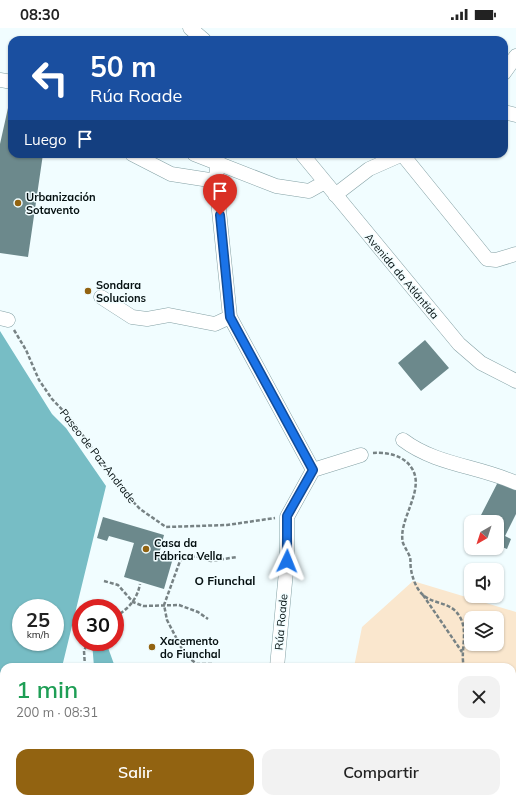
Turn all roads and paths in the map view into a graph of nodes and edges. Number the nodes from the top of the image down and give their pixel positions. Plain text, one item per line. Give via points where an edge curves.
1 (140, 158) edge
2 (218, 158) edge
3 (305, 158) edge
4 (394, 158) edge
5 (406, 158) edge
6 (216, 180) junction
7 (325, 182) junction
8 (335, 196) junction
9 (516, 254) edge
10 (101, 297) dead end
11 (230, 317) junction
12 (4, 319) edge
13 (516, 381) edge
14 (403, 440) dead end
15 (361, 455) joint
16 (313, 470) junction
17 (516, 483) edge
18 (287, 516) junction
19 (237, 557) dead end
20 (104, 581) dead end
21 (140, 584) dead end
22 (423, 595) junction
23 (133, 602) junction
24 (164, 606) junction
25 (124, 611) edge
26 (208, 619) dead end
27 (84, 651) edge
28 (463, 653) junction
29 (85, 663) edge
30 (196, 663) edge
31 (277, 663) edge
32 (464, 663) edge

1 - 6 street via 171,174
2 - 6 street
2 - 7 street via 276,186 309,191
3 - 7 street, Avenida da Atlántida
4 - 8 street via 368,169
5 - 9 street via 487,259 496,260
6 - 11 street
7 - 8 street, Avenida da Atlántida
8 - 13 street, Avenida da Atlántida via 459,344 481,363
10 - 11 street via 132,317 147,319 169,315 215,324
11 - 16 street
12 - 18 path, Paseo de Paz Andrade via 26,350 39,380 52,399 71,419 122,490 140,509 159,523 166,527 227,525
14 - 17 street via 413,448 430,455
15 - 16 street
15 - 22 path via 374,452 387,454 402,458 412,467 415,479 414,496 402,535 410,557 411,570
16 - 18 street, Rúa Roade
18 - 31 street, Rúa Roade via 287,561
19 - 24 path via 211,561 186,556 180,561
20 - 23 path via 118,585
21 - 23 path
22 - 28 path
22 - 28 path via 454,608 464,628
23 - 24 path via 143,606
23 - 25 path
24 - 26 path via 188,607
24 - 30 path via 167,620 185,655
27 - 29 path
28 - 32 path

